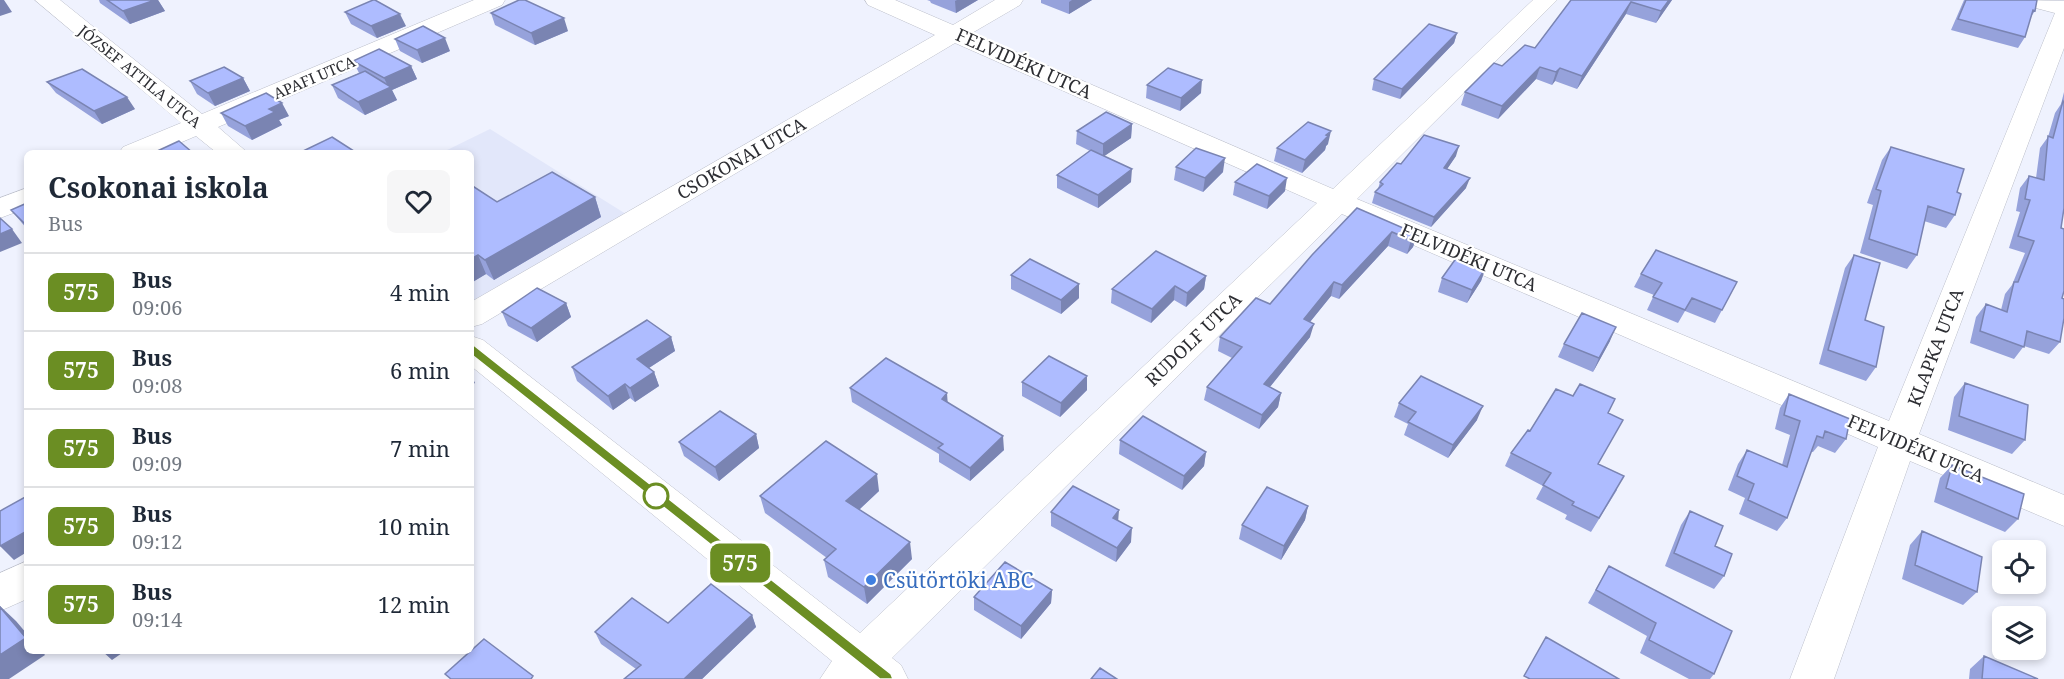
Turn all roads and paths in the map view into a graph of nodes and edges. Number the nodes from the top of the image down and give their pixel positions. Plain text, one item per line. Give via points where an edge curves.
1 (46, 0) edge
2 (494, 0) edge
3 (876, 0) edge
4 (1012, 0) edge
5 (1546, 0) edge
6 (2032, 0) edge
7 (2064, 8) edge
8 (2064, 17) edge
9 (954, 32) junction
10 (200, 125) junction
11 (140, 150) edge
12 (230, 150) edge
13 (24, 198) edge
14 (1336, 201) junction
15 (0, 209) edge
16 (474, 314) edge
17 (474, 350) edge
18 (1899, 440) junction
19 (2064, 511) edge
20 (24, 580) edge
21 (0, 594) edge
22 (863, 673) edge
23 (1812, 679) edge

1 - 10 street, JÓZSEF ATTILA UTCA
2 - 10 street, APAFI UTCA
3 - 9 street, FELVIDÉKI UTCA
4 - 9 street, CSOKONAI UTCA
5 - 14 street, RUDOLF UTCA
6 - 7 street
8 - 18 street, KLAPKA UTCA
9 - 14 street, FELVIDÉKI UTCA
9 - 16 street, CSOKONAI UTCA
10 - 11 street, APAFI UTCA
10 - 12 street, JÓZSEF ATTILA UTCA
13 - 15 street
14 - 18 street, FELVIDÉKI UTCA
14 - 22 street, RUDOLF UTCA
17 - 22 street
18 - 19 street, FELVIDÉKI UTCA
18 - 23 street, KLAPKA UTCA
20 - 21 street

